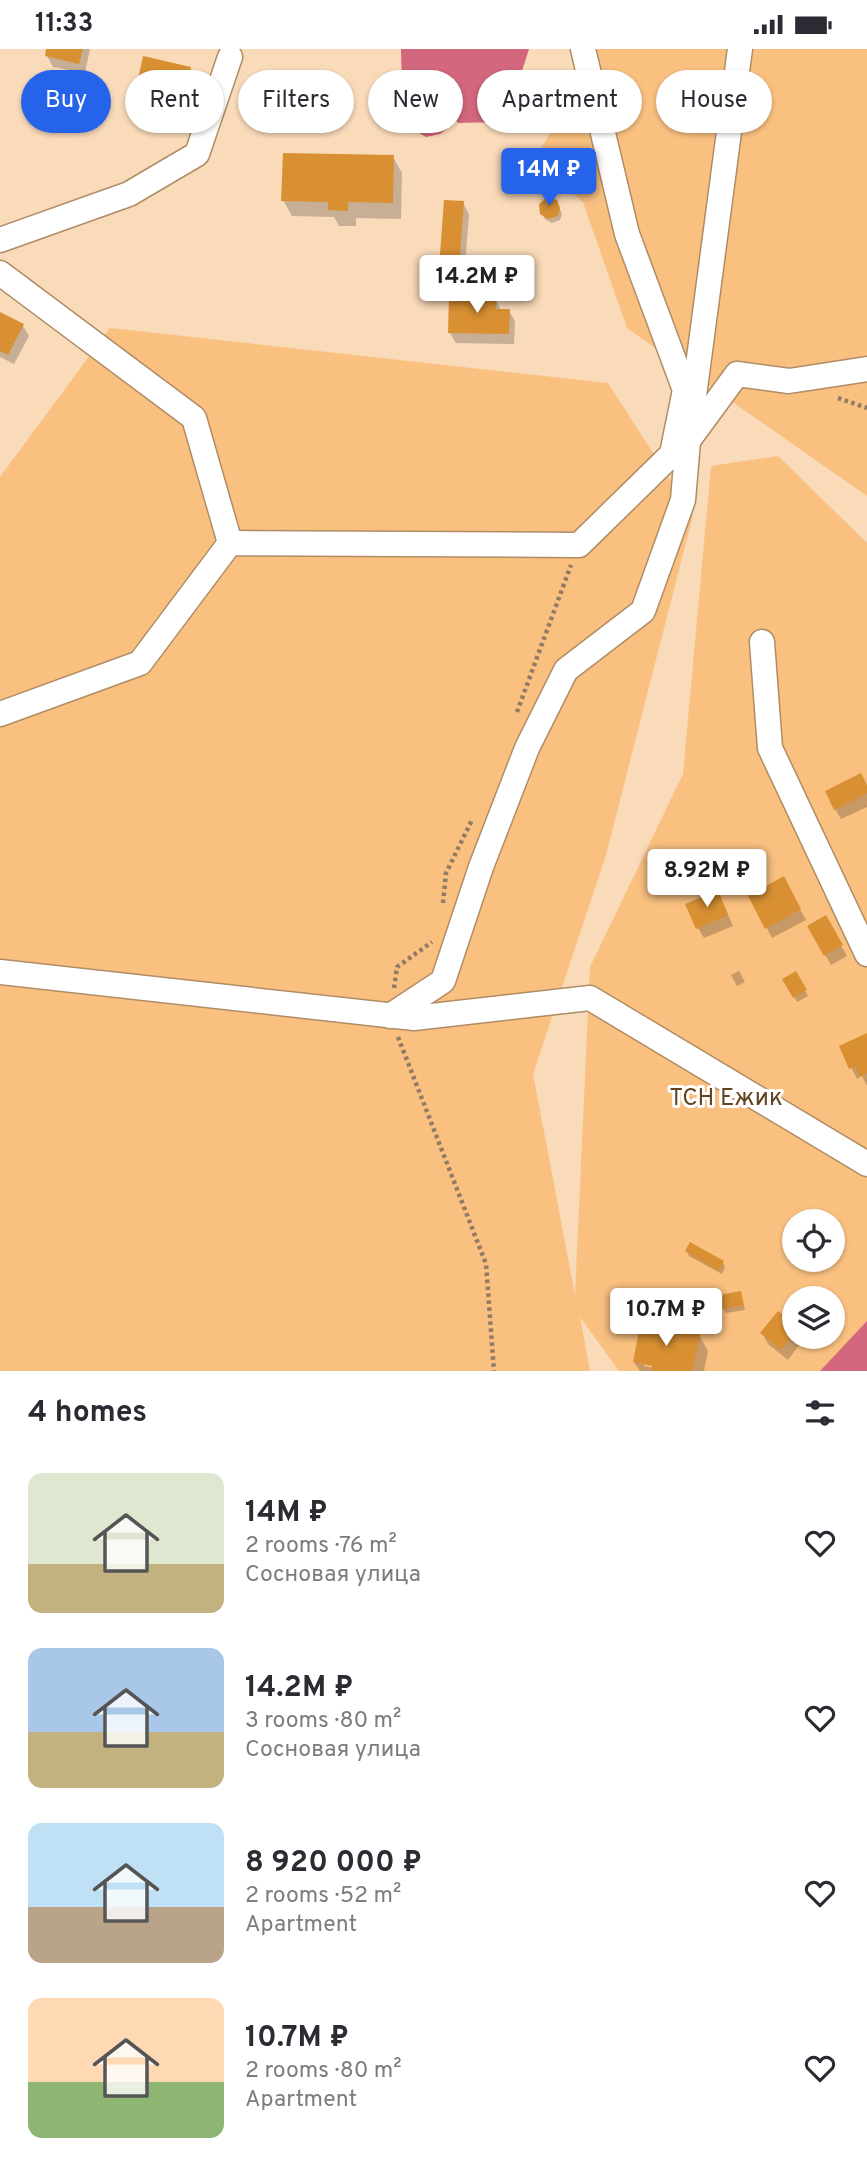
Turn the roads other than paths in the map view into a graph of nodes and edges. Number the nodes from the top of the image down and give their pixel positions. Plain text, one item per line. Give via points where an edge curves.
1 (583, 49) edge
2 (740, 49) edge
3 (230, 57) dead end
4 (0, 240) edge
5 (0, 273) edge
6 (867, 369) edge
7 (680, 448) junction
8 (230, 543) junction
9 (762, 642) dead end
10 (0, 714) edge
11 (867, 954) edge
12 (0, 972) edge
13 (390, 1016) junction
14 (867, 1164) edge

1 - 7 street via 627,233 685,390
2 - 7 street
3 - 4 street via 197,153 129,194
5 - 8 street via 194,418
6 - 7 street via 789,381 737,374
7 - 8 street via 579,545
7 - 13 street via 683,500 643,611 566,670 522,759 443,981
8 - 10 street via 140,663
9 - 11 street via 770,748
12 - 13 street
13 - 14 street via 414,1018 590,998

